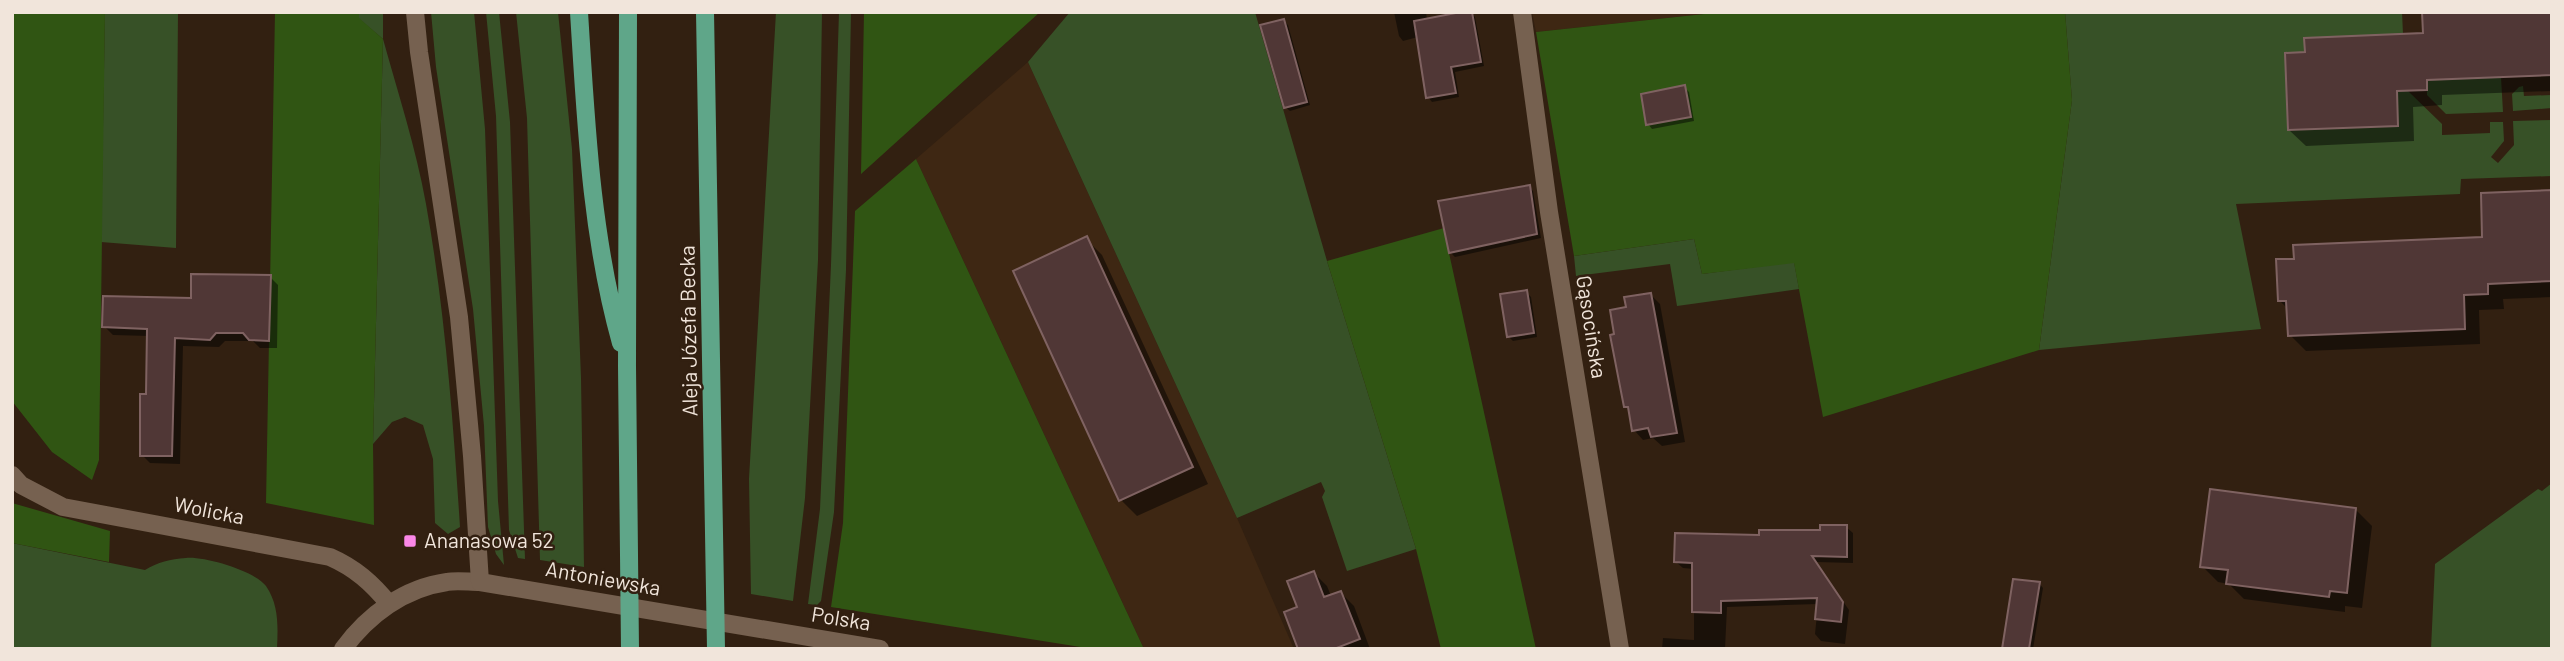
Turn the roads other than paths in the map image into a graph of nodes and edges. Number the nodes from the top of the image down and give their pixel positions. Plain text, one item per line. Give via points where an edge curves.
1 (415, 12) edge
2 (579, 12) edge
3 (628, 12) edge
4 (705, 12) edge
5 (1522, 12) edge
6 (627, 366) junction
7 (12, 475) edge
8 (480, 582) junction
9 (389, 604) junction
10 (794, 635) joint
11 (343, 649) edge
12 (630, 649) edge
13 (716, 649) edge
14 (880, 649) edge
15 (1620, 649) edge

1 - 8 street via 459,317
2 - 6 main road via 597,223 608,296
3 - 6 main road
4 - 13 main road, Aleja Józefa Becka
5 - 15 street, Gąsocińska via 1549,212
6 - 12 main road
7 - 9 street, Wolicka via 21,485 63,507 330,557 373,584
8 - 9 street, Antoniewska via 431,585
8 - 10 street, Antoniewska
9 - 11 street, Antoniewska via 369,618
10 - 14 street, Polska

